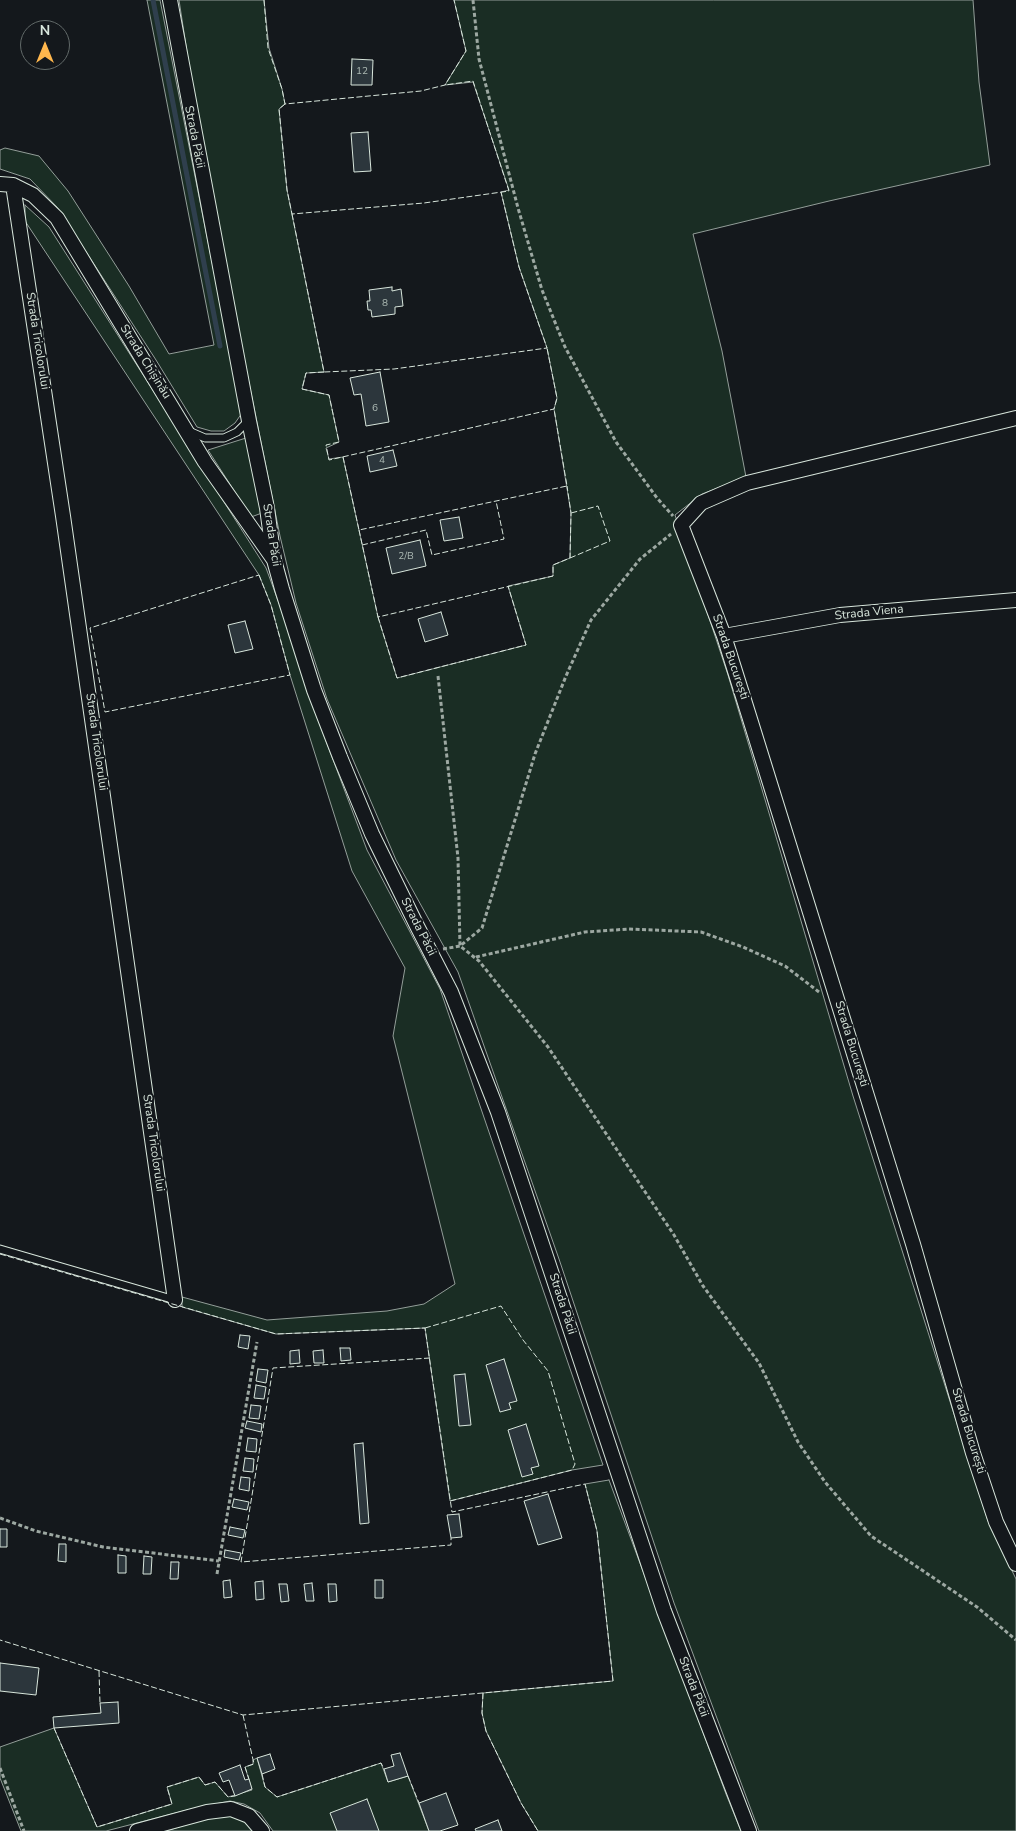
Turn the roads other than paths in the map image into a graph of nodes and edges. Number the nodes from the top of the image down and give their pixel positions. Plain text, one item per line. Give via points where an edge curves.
1 (170, 0) edge
2 (6, 184) edge
3 (1016, 418) edge
4 (249, 421) junction
5 (187, 430) junction
6 (274, 560) junction
7 (1016, 600) edge
8 (724, 636) junction
9 (0, 1250) edge
10 (175, 1300) joint
11 (1016, 1564) edge
12 (137, 1831) edge
13 (262, 1831) edge
14 (750, 1831) edge

1 - 4 street, Strada Păcii
2 - 5 street, Strada Chișinău via 33,195 56,218
2 - 10 street, Strada Tricolorului via 65,525
3 - 8 street, Strada București via 747,483 701,503 681,525
4 - 5 lane via 224,438 205,438
4 - 6 street, Strada Păcii
5 - 6 street, Strada Chișinău via 205,462
6 - 14 street, Strada Păcii via 314,690 340,757 372,834 451,992 498,1112 664,1611
7 - 8 street, Strada Viena via 840,615
8 - 11 street, Strada București via 913,1244 974,1453 996,1522
9 - 10 lane
12 - 13 street via 231,1808 249,1816

